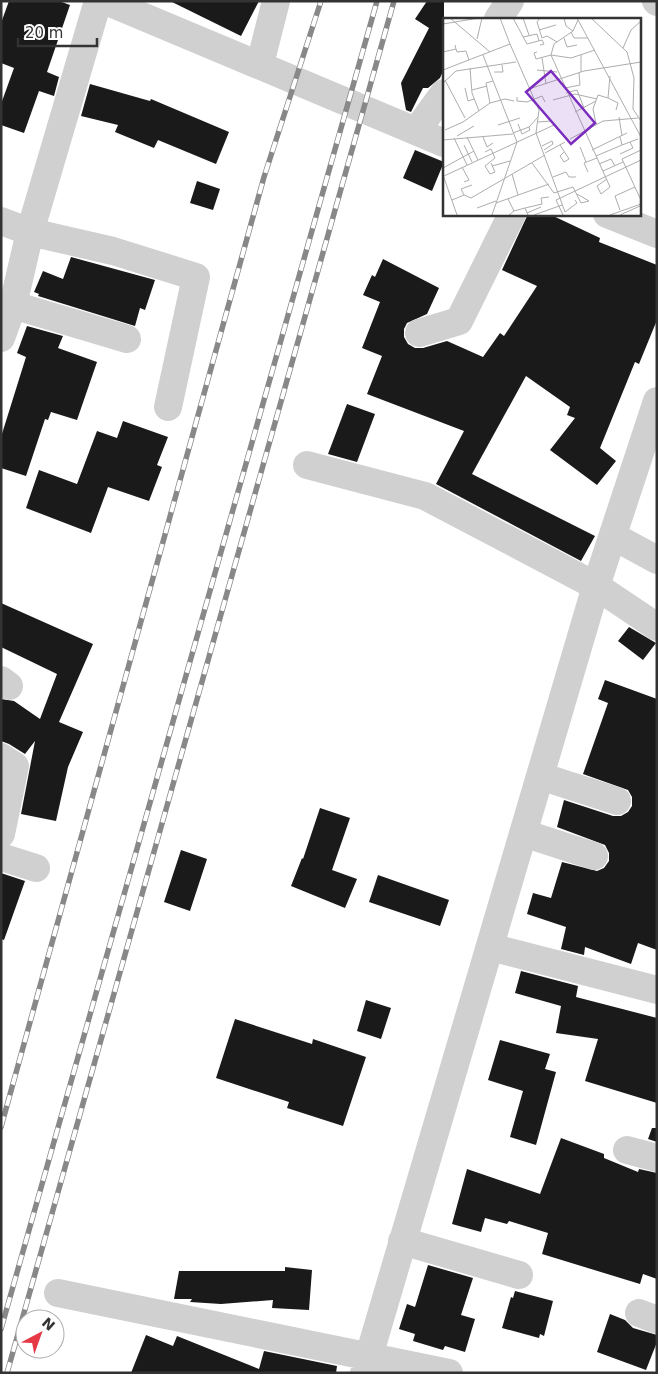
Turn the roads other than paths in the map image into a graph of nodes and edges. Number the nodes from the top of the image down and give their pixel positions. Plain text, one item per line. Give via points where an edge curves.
1 (98, 1) edge
2 (106, 1) edge
3 (276, 1) edge
4 (510, 1) edge
5 (499, 18) edge
6 (260, 64) junction
7 (443, 94) edge
8 (417, 130) junction
9 (443, 143) edge
10 (512, 215) edge
11 (610, 215) edge
12 (1, 221) edge
13 (30, 232) junction
14 (657, 234) edge
15 (13, 305) junction
16 (419, 334) dead end
17 (1, 338) edge
18 (127, 339) dead end
19 (657, 401) edge
20 (168, 406) dead end
21 (650, 450) edge
22 (307, 465) dead end
23 (613, 536) junction
24 (657, 560) edge
25 (596, 586) junction
26 (657, 627) edge
27 (1, 756) edge
28 (540, 776) junction
29 (617, 801) dead end
30 (523, 833) junction
31 (1, 834) edge
32 (594, 856) dead end
33 (1, 857) edge
34 (36, 868) dead end
35 (490, 947) junction
36 (657, 990) edge
37 (627, 1150) dead end
38 (657, 1158) edge
39 (402, 1241) junction
40 (519, 1275) dead end
41 (58, 1293) dead end
42 (366, 1364) edge
43 (449, 1373) edge

1 - 13 street
2 - 6 street
3 - 6 street
4 - 5 street
6 - 8 street via 287,79
7 - 8 street
8 - 9 street
10 - 16 street via 459,321
11 - 14 street
12 - 13 street
13 - 15 street
13 - 20 street via 113,251 196,277
15 - 17 street
15 - 18 street
19 - 21 street
21 - 23 street
22 - 25 street via 425,496
23 - 24 street
23 - 25 street
25 - 26 street
25 - 28 street
27 - 31 street via 15,766
28 - 29 street
28 - 30 street
30 - 32 street
30 - 35 street
33 - 34 street
35 - 36 street
35 - 39 street
37 - 38 street
39 - 40 street
39 - 42 street
41 - 42 street
42 - 43 street

